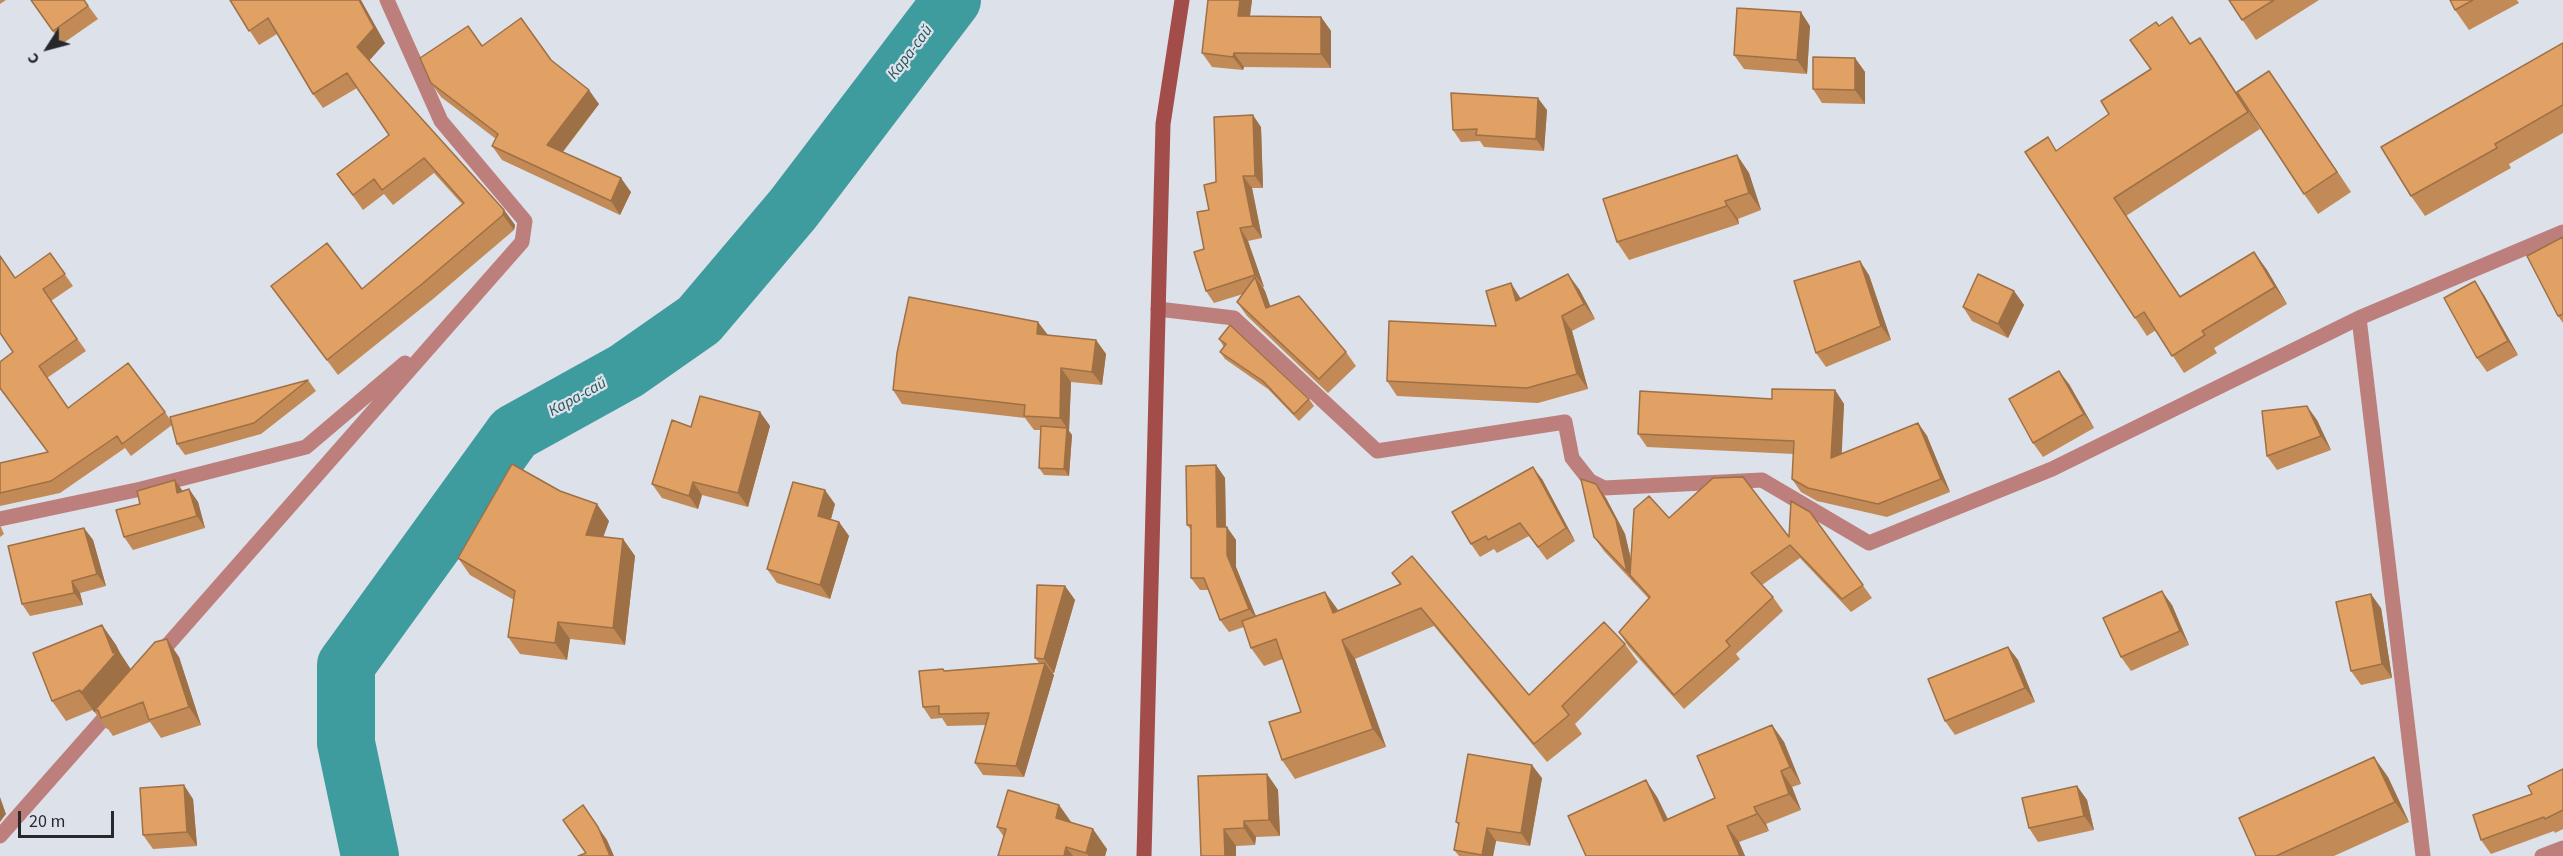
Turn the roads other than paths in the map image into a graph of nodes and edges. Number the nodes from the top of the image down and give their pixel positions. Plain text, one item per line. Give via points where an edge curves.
1 (387, 0) edge
2 (1182, 0) edge
3 (2563, 232) edge
4 (522, 242) junction
5 (1158, 309) junction
6 (2359, 318) junction
7 (0, 519) edge
8 (150, 665) edge
9 (126, 692) edge
10 (0, 836) edge
11 (2563, 848) edge
12 (1144, 856) edge
13 (2423, 856) edge
14 (2542, 856) edge

1 - 4 street via 441,121 525,221
2 - 5 main road via 1163,124
3 - 6 street
4 - 7 street via 434,338 306,447 141,489
4 - 8 street
5 - 6 street via 1234,318 1377,452 1565,422 1572,458 1590,481 1604,488 1762,480 1869,543 2052,469
5 - 12 main road
6 - 13 street
9 - 10 street
11 - 14 street

